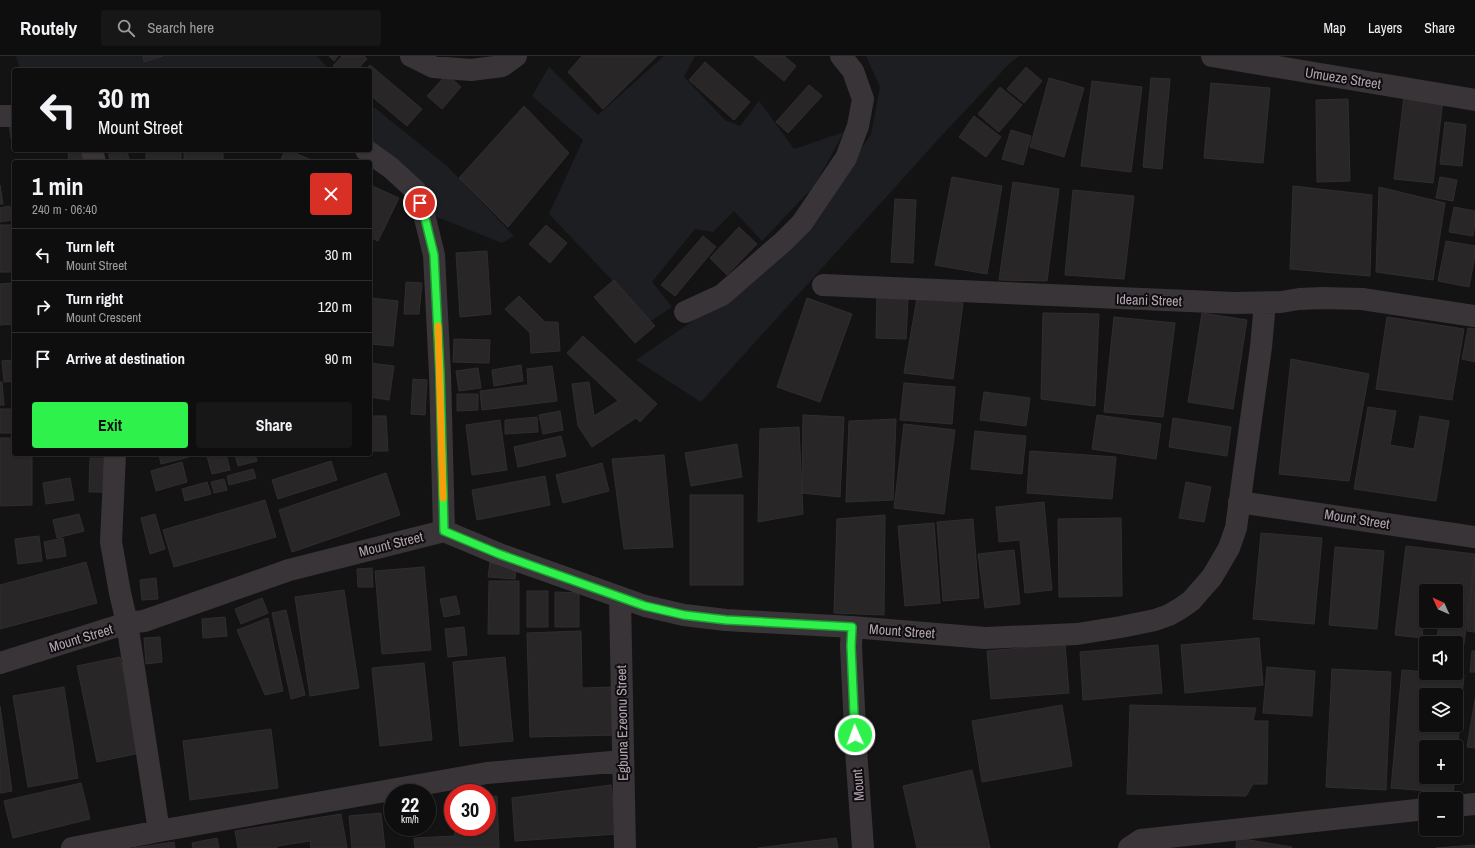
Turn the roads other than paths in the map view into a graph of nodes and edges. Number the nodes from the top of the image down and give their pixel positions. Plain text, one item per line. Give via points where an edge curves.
1 (411, 56) edge
2 (516, 56) edge
3 (841, 56) edge
4 (1212, 56) edge
5 (1475, 100) edge
6 (0, 116) edge
7 (12, 116) edge
8 (369, 152) edge
9 (823, 285) dead end
10 (1265, 302) junction
11 (685, 312) dead end
12 (1475, 316) edge
13 (115, 456) edge
14 (1240, 502) junction
15 (444, 531) junction
16 (1475, 537) edge
17 (620, 598) junction
18 (127, 623) junction
19 (852, 627) junction
20 (0, 663) edge
21 (623, 761) junction
22 (1475, 804) edge
23 (1463, 805) edge
24 (1419, 810) edge
25 (159, 831) junction
26 (72, 848) edge
27 (625, 848) edge
28 (863, 848) edge
29 (1130, 848) edge

1 - 2 street via 433,67 470,70 502,66
3 - 11 street via 854,71 863,99 858,126 846,158 802,223 722,295
4 - 5 street, Umueze Street
6 - 7 street
8 - 15 street via 416,191 434,255
9 - 10 street, Ideani Street via 1089,298
10 - 12 street, Ideani Street via 1323,298 1362,299
10 - 14 street, Mount Street
13 - 18 street via 111,542
14 - 16 street, Mount Street
14 - 19 street, Mount Street via 1236,528 1229,548 1212,577 1191,601 1169,615 1155,620 1122,628 1077,634 1006,638
15 - 17 street, Mount Street
15 - 18 street, Mount Street via 289,570 144,621
17 - 19 street, Mount Street via 667,612 726,620
17 - 21 street, Egbuna Ezeonu Street
18 - 20 street, Mount Street
18 - 25 street
19 - 28 street, Mount via 856,750
21 - 25 street via 487,773
21 - 27 street, Egbuna Ezeonu Street
22 - 23 street
24 - 29 street via 1141,840
25 - 26 street

